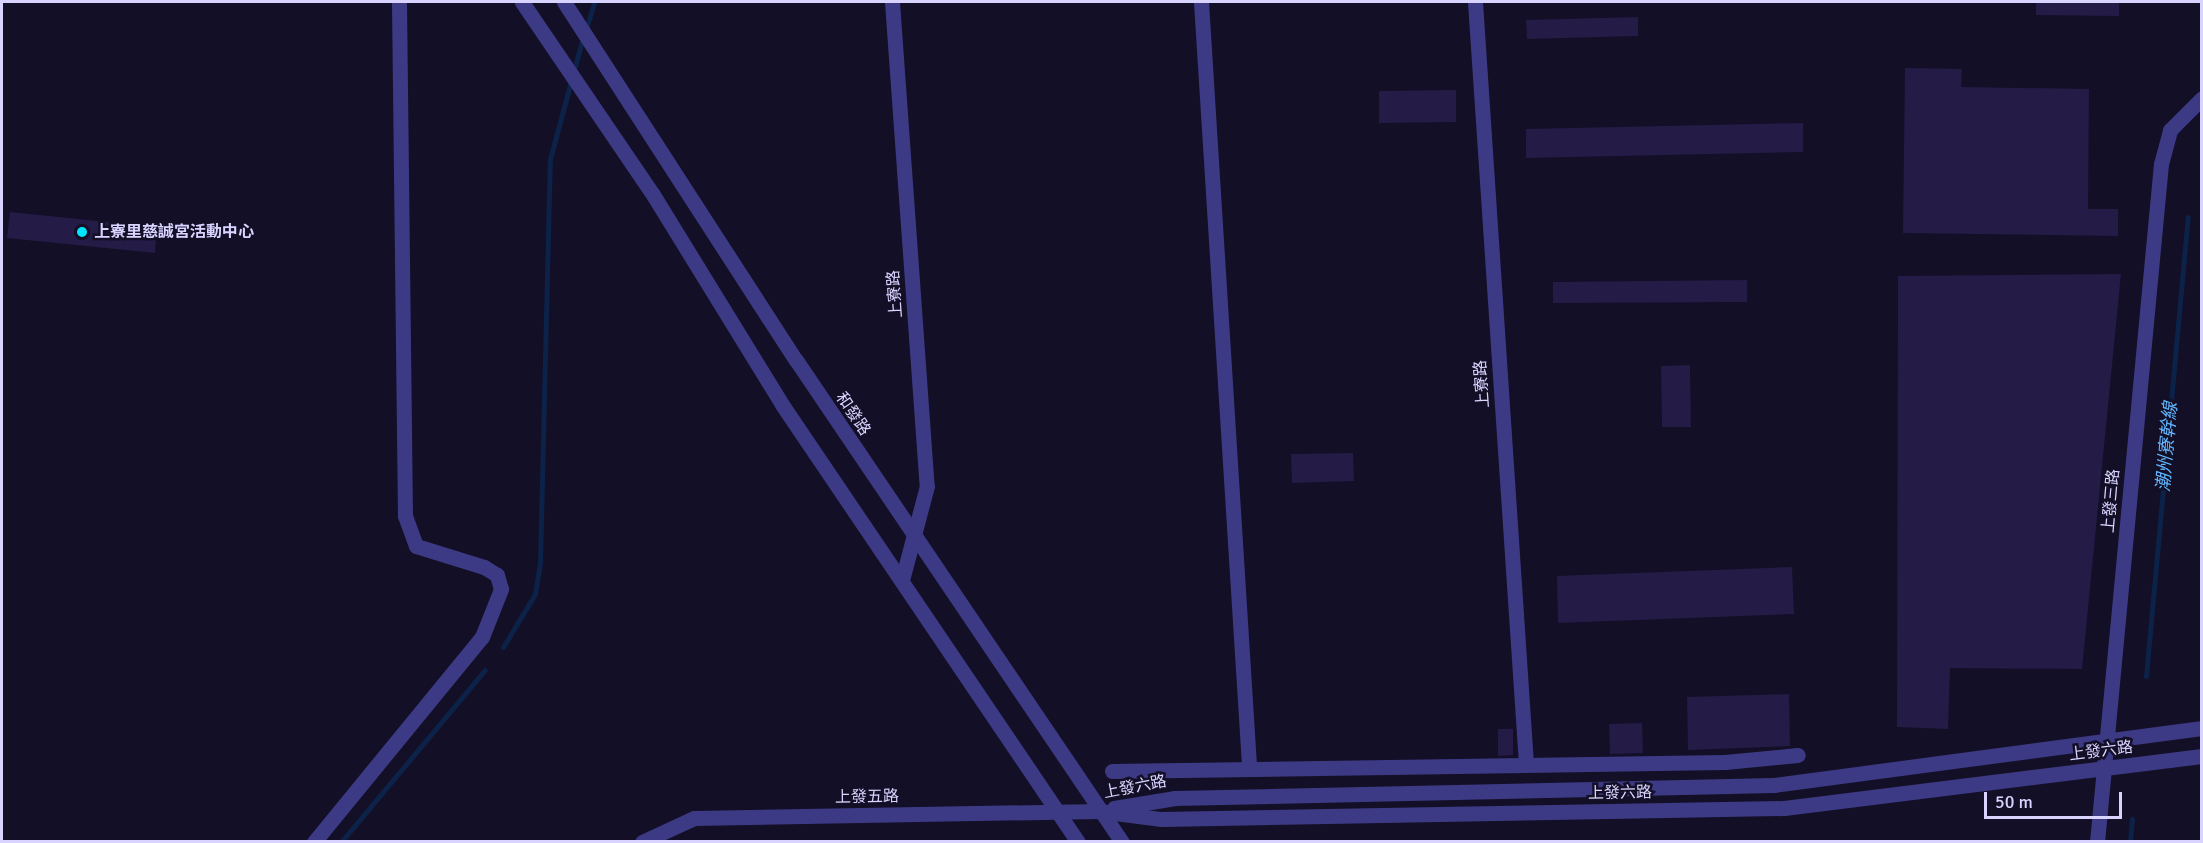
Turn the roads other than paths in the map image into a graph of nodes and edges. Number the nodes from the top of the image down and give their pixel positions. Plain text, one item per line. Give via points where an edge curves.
1 (399, 2) edge
2 (522, 2) edge
3 (892, 2) edge
4 (1201, 2) edge
5 (1475, 2) edge
6 (565, 3) edge
7 (2202, 98) edge
8 (916, 541) junction
9 (902, 580) junction
10 (2202, 728) edge
11 (2106, 740) junction
12 (1798, 755) dead end
13 (2202, 756) edge
14 (1526, 764) junction
15 (1249, 765) junction
16 (2103, 768) junction
17 (1112, 771) dead end
18 (1099, 811) junction
19 (1059, 812) junction
20 (314, 842) edge
21 (642, 842) edge
22 (1078, 842) edge
23 (1122, 842) edge
24 (2097, 842) edge

1 - 20 street via 405,516 416,546 484,567 496,576 501,589 482,637
2 - 9 street
3 - 8 street, 上寮路 via 927,486
4 - 15 street
5 - 14 street, 上寮路
6 - 8 street, 和發路
7 - 11 street, 上發三路 via 2170,130 2161,164
8 - 9 street, 上寮路
8 - 18 street, 和發路
9 - 19 street
10 - 11 street, 上發六路
11 - 16 street, 上發三路
11 - 18 street, 上發六路 via 1774,784 1175,798
12 - 14 street via 1725,762
13 - 16 street, 上發六路
14 - 15 street
15 - 17 street
16 - 18 street, 上發六路 via 1784,808 1161,819
16 - 24 street, 上發三路
18 - 19 street, 上發五路
18 - 23 street, 和發路
19 - 21 street, 上發五路 via 694,818
19 - 22 street

